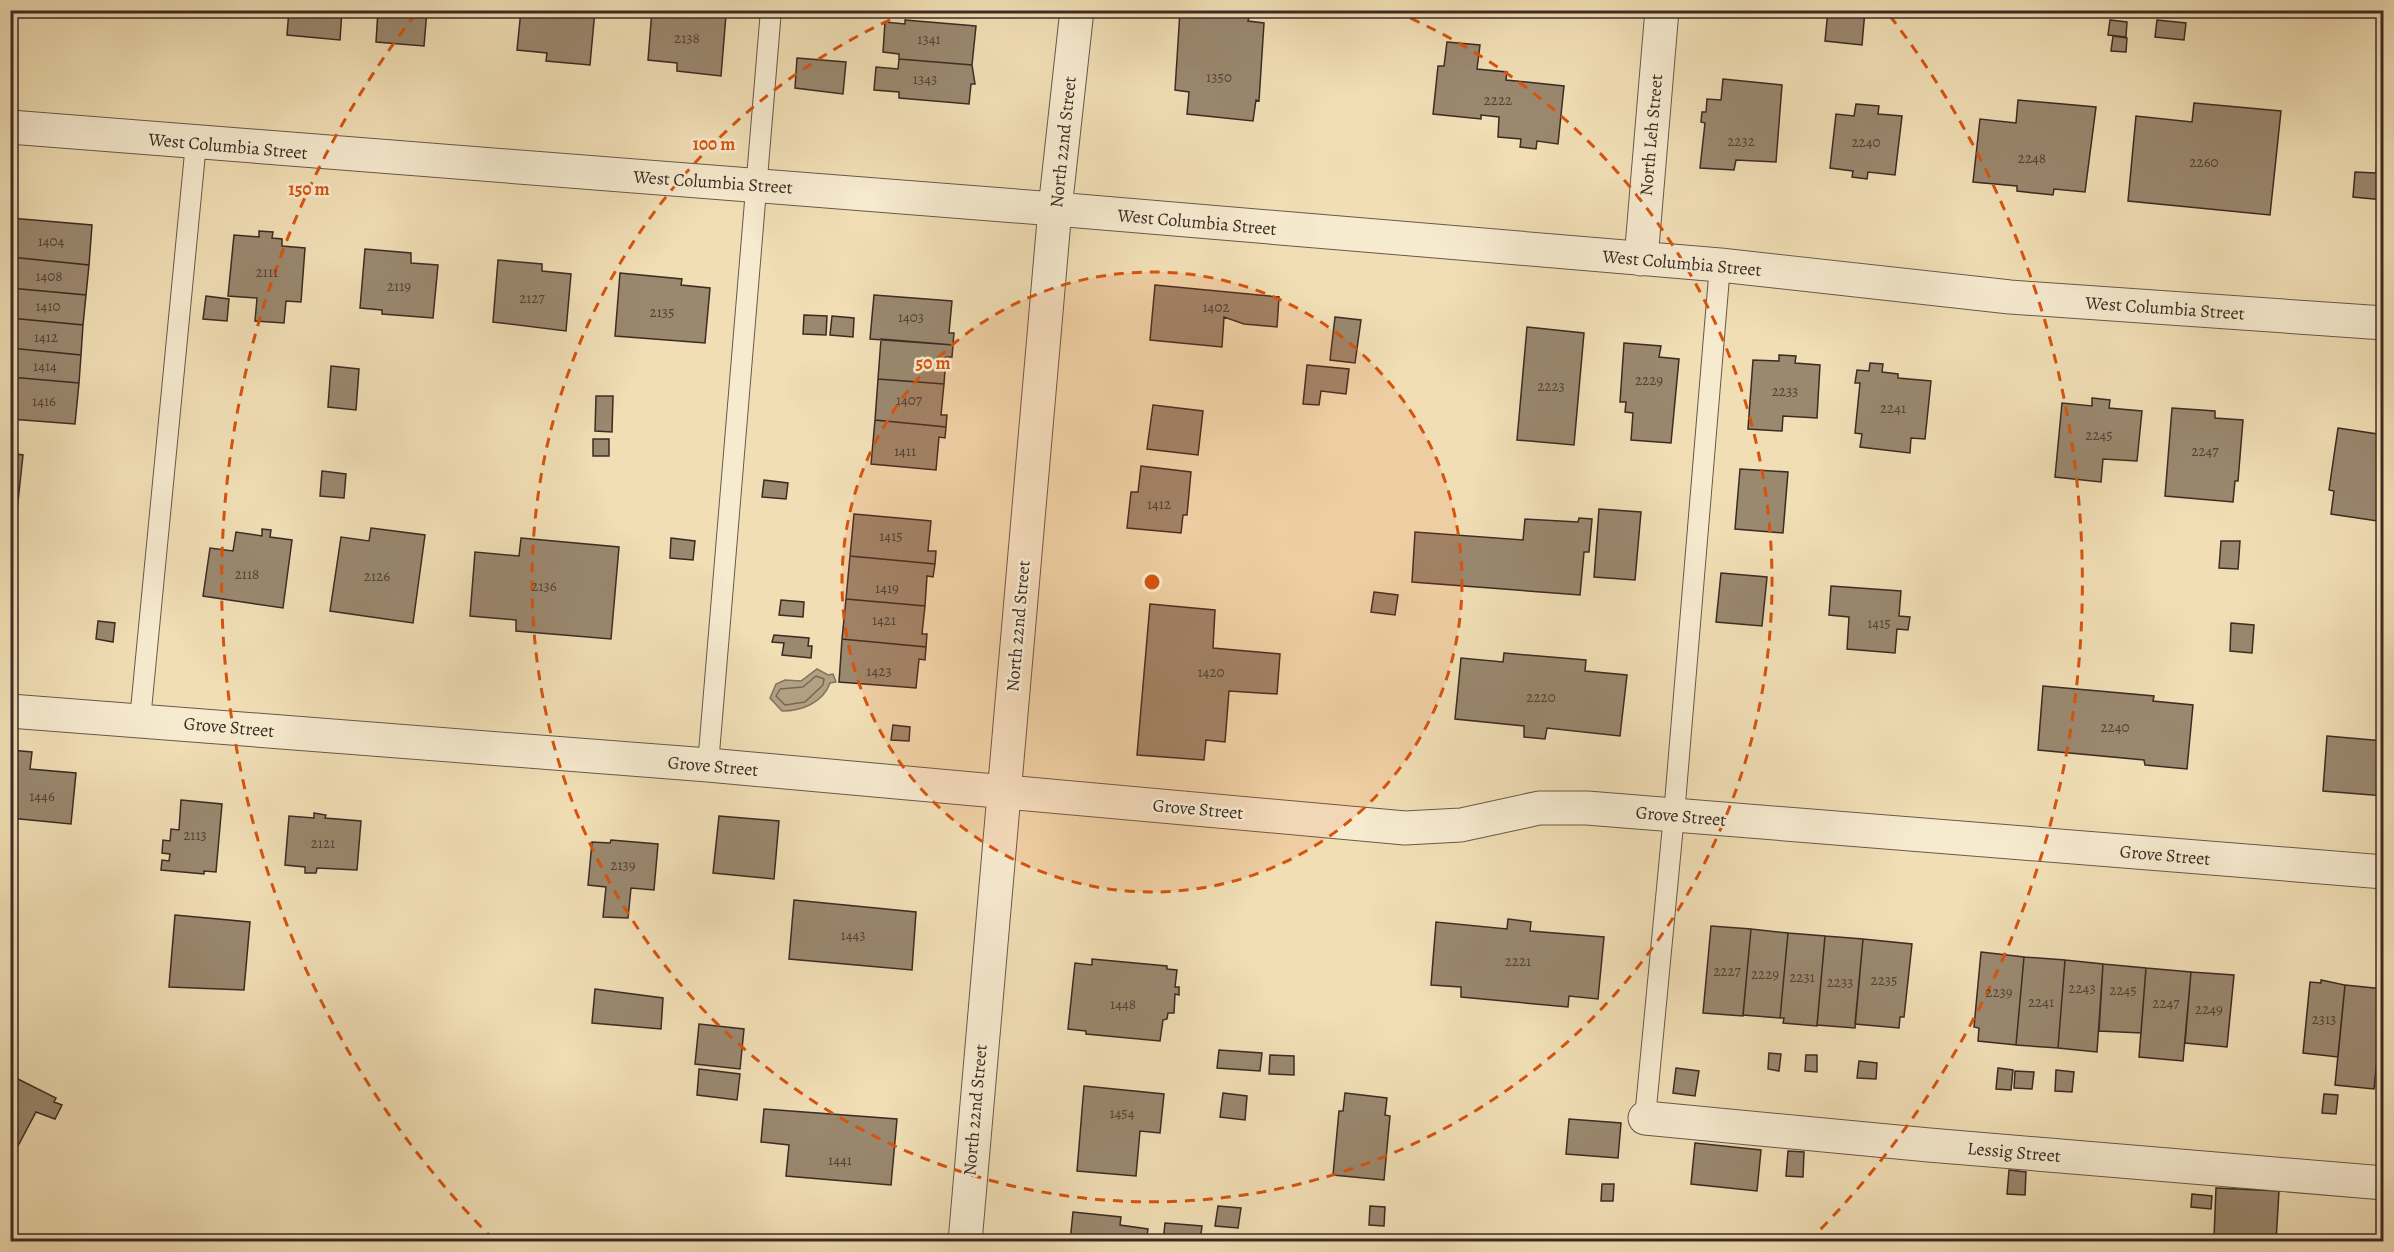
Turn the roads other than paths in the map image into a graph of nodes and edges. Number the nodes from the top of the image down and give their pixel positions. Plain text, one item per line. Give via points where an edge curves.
1 (771, 10) edge
2 (1077, 10) edge
3 (1662, 10) edge
4 (10, 127) edge
5 (196, 143) junction
6 (757, 186) junction
7 (1055, 209) junction
8 (1641, 259) junction
9 (1720, 265) junction
10 (2384, 323) edge
11 (10, 711) edge
12 (140, 720) junction
13 (708, 765) junction
14 (1003, 792) junction
15 (1674, 815) junction
16 (2384, 872) edge
17 (1645, 1118) joint
18 (2384, 1183) edge
19 (965, 1242) edge

1 - 6 lane
2 - 7 street, North 22nd Street
3 - 8 street, North Leh Street
4 - 5 street, West Columbia Street
5 - 6 street, West Columbia Street
5 - 12 lane
6 - 7 street, West Columbia Street
6 - 13 lane
7 - 8 street, West Columbia Street
7 - 14 street, North 22nd Street
8 - 9 street, West Columbia Street
9 - 10 street, West Columbia Street via 2010,297
9 - 15 lane
11 - 12 street, Grove Street
12 - 13 street, Grove Street
13 - 14 street, Grove Street
14 - 15 street, Grove Street via 1405,828 1461,825 1539,808
14 - 19 street, North 22nd Street
15 - 16 street, Grove Street
15 - 17 lane
17 - 18 street, Lessig Street

